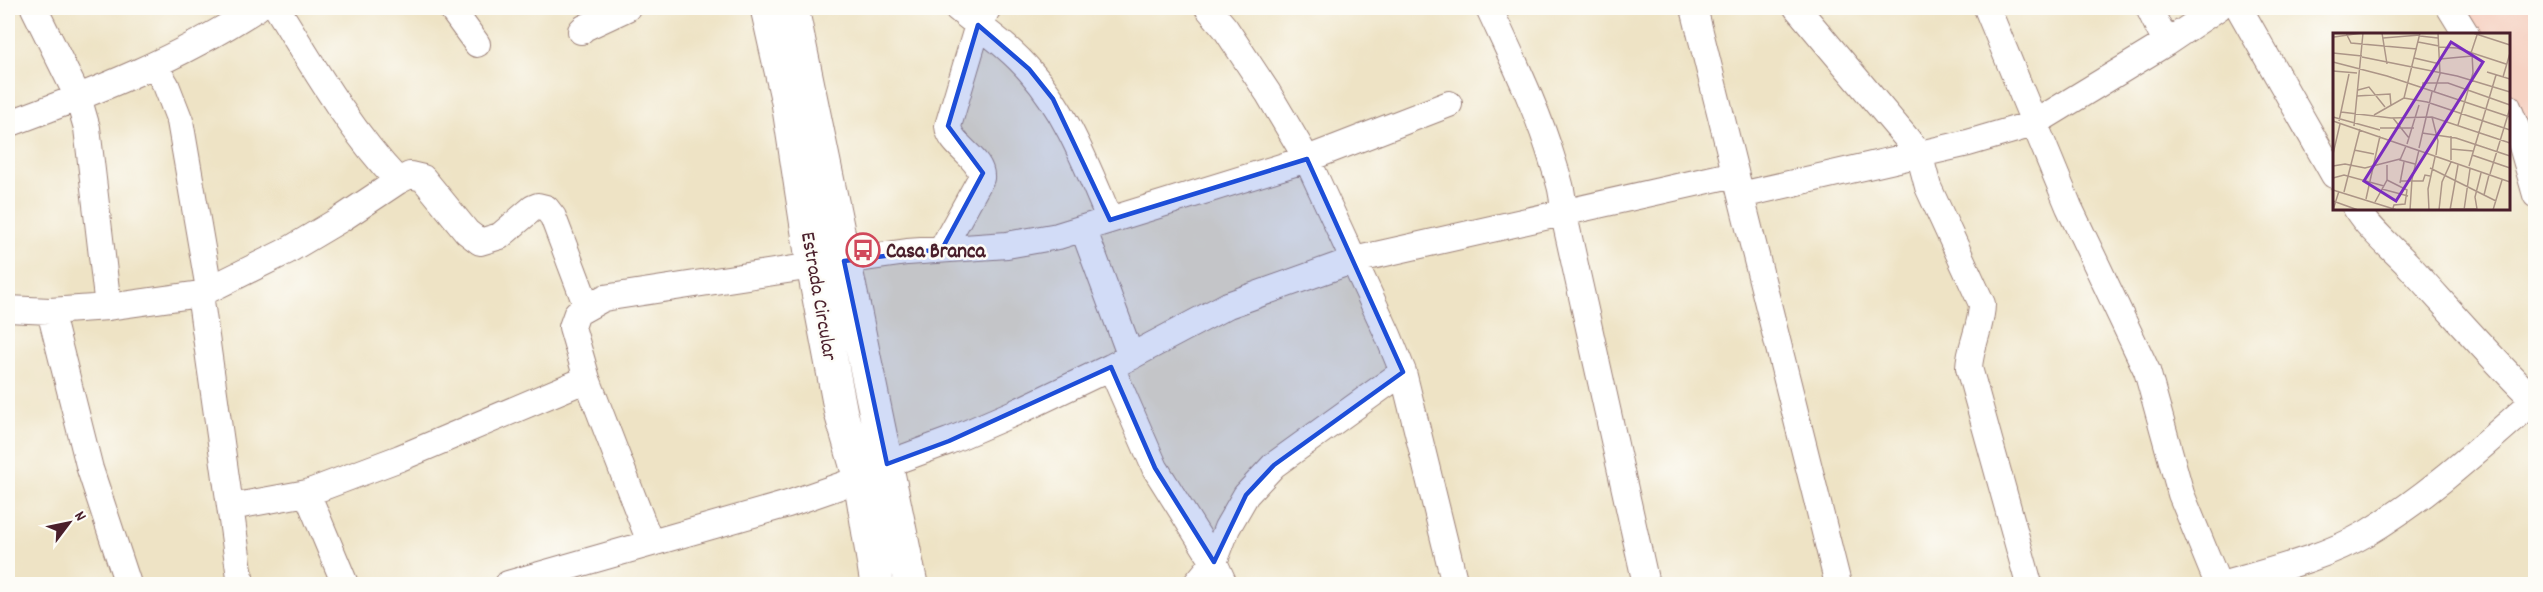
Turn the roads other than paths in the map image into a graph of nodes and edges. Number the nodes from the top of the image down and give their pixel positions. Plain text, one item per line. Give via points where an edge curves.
1 (34, 8) edge
2 (257, 8) edge
3 (277, 8) edge
4 (451, 8) edge
5 (627, 8) edge
6 (767, 8) edge
7 (792, 8) edge
8 (957, 8) edge
9 (1208, 8) edge
10 (1489, 8) edge
11 (1797, 8) edge
12 (1988, 8) edge
13 (2149, 8) edge
14 (2218, 8) edge
15 (2239, 8) edge
16 (2450, 8) edge
17 (1701, 10) edge
18 (983, 16) edge
19 (581, 31) dead end
20 (2465, 33) edge
21 (2166, 43) junction
22 (477, 44) dead end
23 (154, 65) junction
24 (78, 97) junction
25 (1449, 104) dead end
26 (2510, 112) edge
27 (8, 124) edge
28 (2033, 124) junction
29 (1919, 153) junction
30 (1307, 159) junction
31 (2333, 173) edge
32 (398, 181) junction
33 (1738, 184) junction
34 (2535, 195) edge
35 (2357, 210) edge
36 (1563, 212) junction
37 (1110, 220) junction
38 (1083, 228) junction
39 (942, 249) junction
40 (1354, 260) junction
41 (829, 264) junction
42 (204, 292) junction
43 (108, 307) junction
44 (587, 307) junction
45 (8, 309) edge
46 (50, 311) junction
47 (1121, 362) junction
48 (1402, 372) junction
49 (587, 379) junction
50 (2535, 400) edge
51 (873, 471) junction
52 (307, 493) junction
53 (231, 507) junction
54 (650, 542) junction
55 (1219, 573) edge
56 (128, 585) edge
57 (241, 585) edge
58 (345, 585) edge
59 (508, 585) edge
60 (877, 585) edge
61 (911, 585) edge
62 (1196, 585) edge
63 (1455, 585) edge
64 (1646, 585) edge
65 (1838, 585) edge
66 (2029, 585) edge
67 (2218, 585) edge
68 (2225, 585) edge

1 - 24 street
2 - 23 street via 212,37
3 - 32 street via 355,130
4 - 22 street
5 - 19 street
6 - 41 main road, Estrada Circular
7 - 41 main road
8 - 18 street
9 - 30 street via 1268,93
10 - 36 street via 1547,141
11 - 29 street
12 - 28 street
13 - 21 street
14 - 21 street
15 - 31 street
16 - 20 street
17 - 33 street
18 - 37 street via 1053,99 1070,126
18 - 39 street via 948,126 950,135 982,174
21 - 28 street
23 - 24 street
23 - 42 street via 180,121
24 - 27 street
24 - 43 street via 92,158
25 - 30 street
26 - 34 street
28 - 29 street
28 - 67 street via 2068,207 2147,371 2181,494
29 - 33 street
29 - 66 street via 1928,187 1983,304 1970,368
30 - 37 street
30 - 40 street
32 - 42 street via 287,251
32 - 44 street via 410,176 423,178 467,232 480,242 500,236 533,208 546,208 553,217
33 - 36 street
33 - 65 street
35 - 50 street via 2485,352
36 - 40 street
36 - 64 street
37 - 38 street
38 - 39 street via 1007,245
38 - 47 street
39 - 41 street
40 - 47 street via 1227,305
40 - 48 street
41 - 44 street via 604,298
41 - 51 main road, Estrada Circular via 841,413
42 - 43 street
42 - 53 street
43 - 46 street
44 - 49 street via 578,313 572,327
45 - 46 street
46 - 56 street via 90,469
47 - 51 street via 949,441
47 - 55 street via 1155,468
48 - 55 street via 1274,465 1246,495 1227,528
48 - 63 street
49 - 52 street
49 - 54 street
50 - 68 street via 2435,487 2366,533 2314,557
51 - 54 street via 788,504
51 - 60 main road, Estrada Circular
51 - 61 main road
52 - 53 street
52 - 58 street
53 - 57 street
54 - 59 street
55 - 62 street

